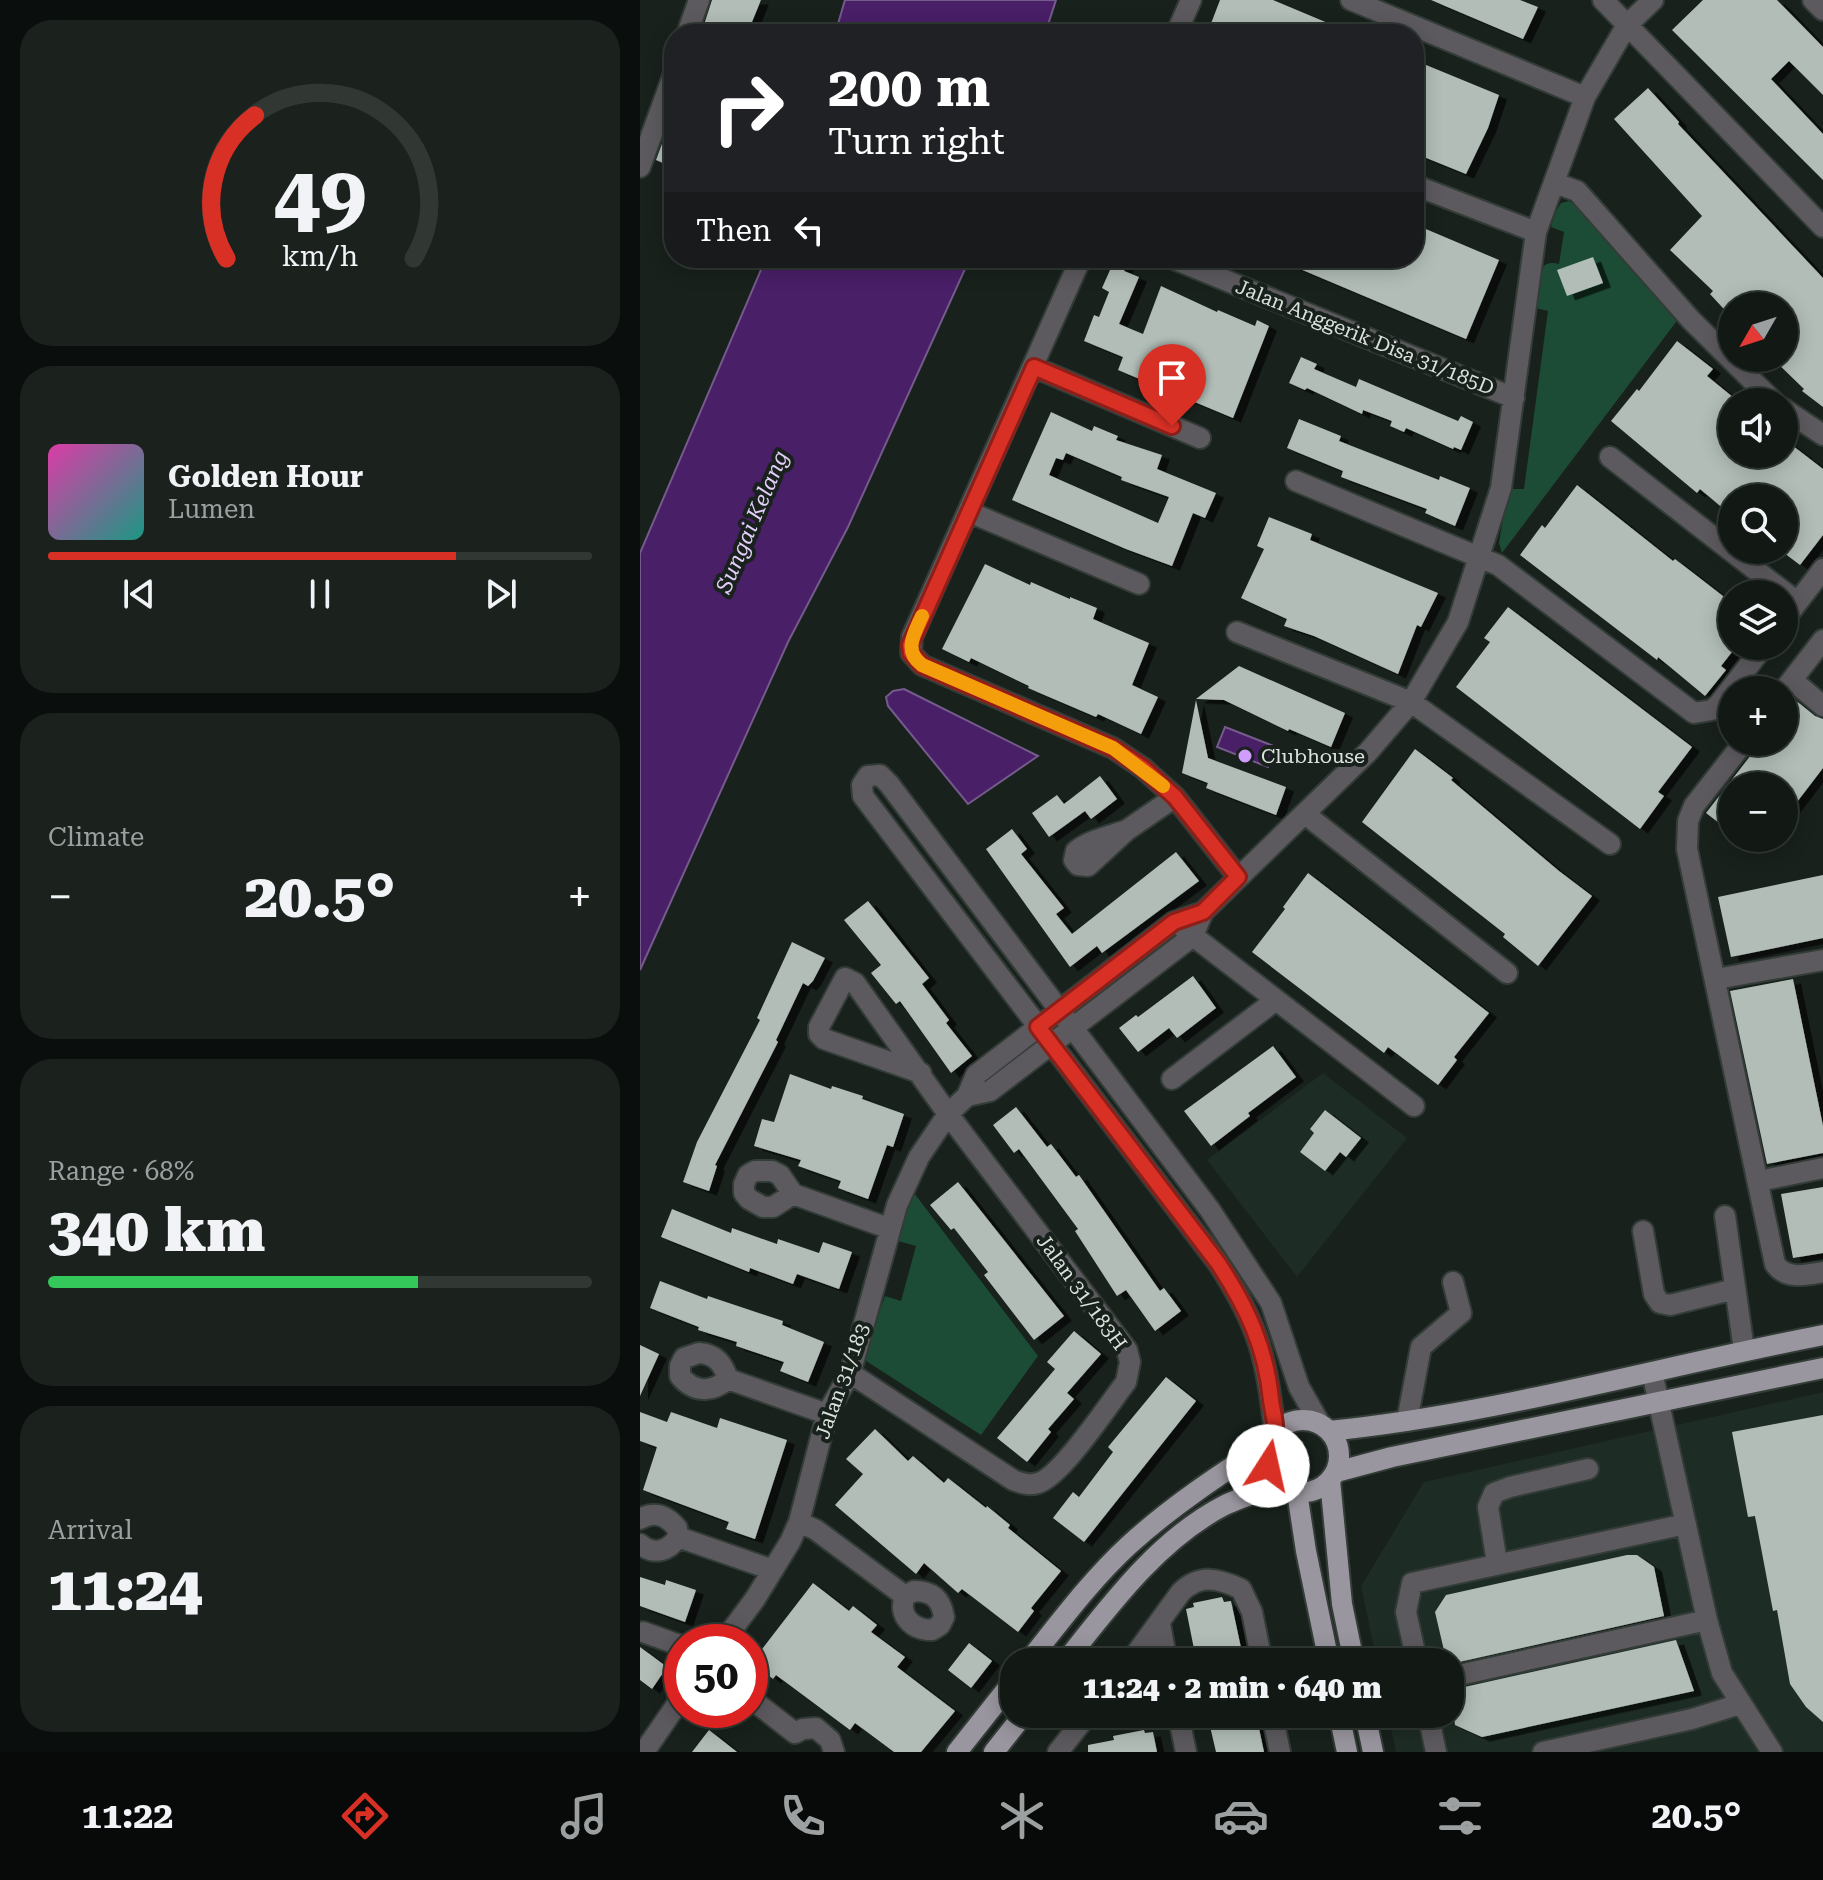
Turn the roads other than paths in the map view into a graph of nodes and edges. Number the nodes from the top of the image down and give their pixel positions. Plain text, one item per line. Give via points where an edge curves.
1 (699, 0) edge
2 (1191, 0) edge
3 (1351, 0) edge
4 (1603, 0) edge
5 (1653, 0) edge
6 (1813, 0) edge
7 (1823, 10) edge
8 (691, 24) edge
9 (1180, 24) edge
10 (1409, 24) edge
11 (1627, 25) junction
12 (1424, 30) edge
13 (664, 97) edge
14 (1585, 97) junction
15 (644, 144) edge
16 (640, 167) edge
17 (1555, 183) junction
18 (1424, 189) edge
19 (1823, 227) edge
20 (1536, 232) junction
21 (1077, 268) edge
22 (1196, 268) edge
23 (1034, 367) junction
24 (1760, 388) edge
25 (1514, 398) junction
26 (1798, 418) edge
27 (1823, 435) edge
28 (1200, 438) dead end
29 (1610, 457) dead end
30 (1296, 481) dead end
31 (969, 512) junction
32 (1480, 560) junction
33 (1823, 569) edge
34 (1769, 580) edge
35 (1139, 584) dead end
36 (1798, 601) edge
37 (1237, 632) dead end
38 (1823, 640) edge
39 (1753, 660) edge
40 (1795, 676) edge
41 (1798, 691) edge
42 (1411, 702) junction
43 (1823, 706) edge
44 (1733, 756) edge
45 (1175, 797) junction
46 (1305, 814) junction
47 (1127, 830) dead end
48 (1610, 844) dead end
49 (1238, 877) junction
50 (1203, 912) junction
51 (1174, 922) junction
52 (1193, 936) junction
53 (1823, 960) edge
54 (1507, 973) dead end
55 (1716, 979) junction
56 (1276, 1000) junction
57 (1060, 1010) junction
58 (1038, 1027) junction
59 (1073, 1028) junction
60 (1051, 1044) junction
61 (995, 1060) junction
62 (921, 1073) junction
63 (1008, 1077) junction
64 (1172, 1079) dead end
65 (967, 1096) junction
66 (1414, 1106) dead end
67 (948, 1114) junction
68 (1823, 1168) edge
69 (1759, 1181) junction
70 (793, 1194) dead end
71 (1725, 1216) dead end
72 (888, 1228) junction
73 (1643, 1231) dead end
74 (1823, 1272) edge
75 (1453, 1282) dead end
76 (1735, 1289) junction
77 (1823, 1335) edge
78 (1744, 1350) junction
79 (1823, 1368) edge
80 (1652, 1372) junction
81 (850, 1373) junction
82 (728, 1379) dead end
83 (1660, 1401) junction
84 (827, 1414) junction
85 (1407, 1421) junction
86 (1325, 1427) junction
87 (1272, 1438) junction
88 (1588, 1469) dead end
89 (1333, 1476) junction
90 (1289, 1488) junction
91 (640, 1519) edge
92 (799, 1522) junction
93 (1686, 1524) junction
94 (678, 1537) junction
95 (640, 1544) edge
96 (1497, 1563) junction
97 (773, 1570) junction
98 (905, 1596) dead end
99 (1707, 1620) junction
100 (736, 1624) edge
101 (1160, 1624) junction
102 (643, 1632) dead end
103 (664, 1640) edge
104 (1039, 1648) edge
105 (1077, 1648) edge
106 (1141, 1648) edge
107 (1164, 1648) edge
108 (1259, 1648) edge
109 (1326, 1648) edge
110 (1351, 1648) edge
111 (1414, 1648) edge
112 (1464, 1674) edge
113 (1000, 1698) edge
114 (1740, 1704) junction
115 (768, 1716) edge
116 (664, 1723) edge
117 (1013, 1728) edge
118 (1181, 1728) edge
119 (1275, 1728) edge
120 (1342, 1728) edge
121 (1368, 1728) edge
122 (1431, 1728) edge
123 (794, 1742) edge
124 (1074, 1743) edge
125 (644, 1752) edge
126 (834, 1752) edge
127 (957, 1752) edge
128 (994, 1752) edge
129 (1058, 1752) edge
130 (1186, 1752) edge
131 (1280, 1752) edge
132 (1347, 1752) edge
133 (1373, 1752) edge
134 (1436, 1752) edge
135 (1543, 1752) edge
136 (1772, 1752) edge

1 - 8 street
2 - 9 street
3 - 10 street
4 - 11 street
5 - 11 street
6 - 7 street
11 - 14 street
11 - 19 street
12 - 14 street
13 - 15 street
14 - 17 street
15 - 16 street
17 - 20 street
17 - 24 street via 1577,191 1691,320
18 - 20 street
20 - 25 street
21 - 23 street
22 - 25 street, Jalan Anggerik Disa 31/185D
23 - 28 street
23 - 31 street
25 - 32 street via 1501,488
26 - 27 street
29 - 34 street
30 - 32 street
31 - 35 street
31 - 45 street via 912,637 916,660 1113,748
32 - 39 street via 1498,565 1694,713 1719,704
32 - 42 street via 1458,622
33 - 36 street
37 - 42 street
38 - 40 street
41 - 43 street
42 - 46 street
42 - 48 street
44 - 55 street via 1688,821 1687,849
45 - 47 street
45 - 49 street
46 - 49 street
46 - 54 street
49 - 50 street
50 - 51 street
50 - 52 street
51 - 52 street
51 - 57 street
52 - 56 street
52 - 59 street
53 - 55 street
55 - 69 street
56 - 64 street
56 - 66 street
57 - 58 street
57 - 58 street via 889,784 880,775 868,776 863,796
57 - 59 street
58 - 60 street
58 - 61 street
59 - 60 street
59 - 86 street via 1210,1210 1271,1303 1299,1387
60 - 63 street
60 - 87 street via 1239,1295 1266,1361
61 - 63 street
61 - 65 street via 976,1075
62 - 62 street via 819,1034 845,978 855,983
62 - 67 street
63 - 65 street via 990,1091
65 - 67 street, Jalan 31/183
67 - 72 street, Jalan 31/183 via 919,1157
67 - 81 street, Jalan 31/183H via 1127,1350 1126,1382 1057,1470 1027,1485
68 - 69 street
69 - 74 street via 1778,1269 1791,1275
70 - 72 street
71 - 76 street
72 - 81 street, Jalan 31/183
73 - 76 street via 1660,1303
75 - 85 street via 1461,1313 1421,1347
76 - 78 street
77 - 78 main road
78 - 80 main road
79 - 83 main road
80 - 83 street
80 - 85 main road
81 - 84 street, Jalan 31/183
82 - 84 street
83 - 89 main road via 1392,1457
83 - 93 street
84 - 92 street, Jalan 31/183
85 - 86 main road
86 - 87 main road via 1296,1420
86 - 89 main road via 1338,1446
87 - 90 main road via 1268,1466
87 - 104 main road via 1128,1546
88 - 96 street via 1494,1493 1488,1507
89 - 90 main road via 1315,1490
89 - 110 main road via 1340,1590
90 - 105 main road via 1222,1507 1194,1525 1144,1567
90 - 109 main road
91 - 94 street via 662,1515 677,1528
92 - 97 street, Jalan 31/183
92 - 98 street
93 - 96 street
93 - 99 street
94 - 95 street via 663,1551
94 - 97 street
96 - 111 street via 1412,1583 1406,1612
97 - 100 street, Jalan 31/183
99 - 112 street
99 - 114 street via 1722,1673
101 - 106 street
101 - 107 street
101 - 108 street via 1191,1582 1229,1583 1248,1599
102 - 103 street
113 - 127 main road
114 - 135 street
114 - 136 street
115 - 123 street
116 - 125 street
117 - 128 main road
118 - 130 street
119 - 131 street
120 - 132 main road
121 - 133 main road
122 - 134 street
123 - 126 street via 803,1729 816,1728
124 - 129 street

